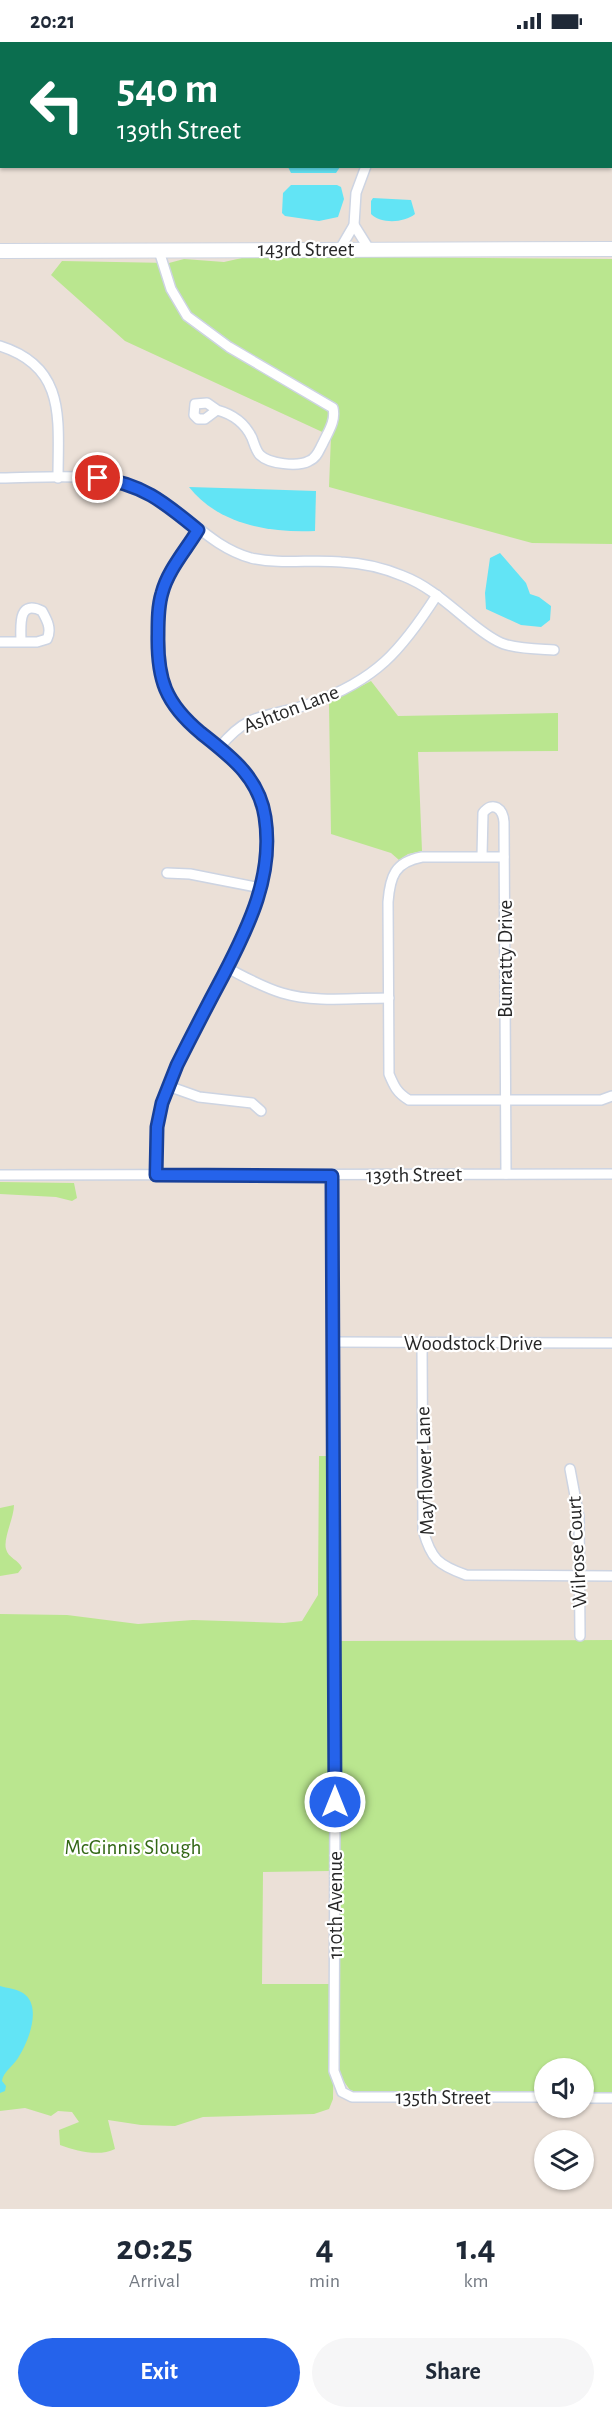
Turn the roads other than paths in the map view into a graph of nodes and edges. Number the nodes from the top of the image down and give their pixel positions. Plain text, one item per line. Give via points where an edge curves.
1 (365, 168) edge
2 (354, 225) junction
3 (340, 249) junction
4 (369, 249) junction
5 (612, 249) edge
6 (159, 250) junction
7 (0, 251) edge
8 (0, 346) edge
9 (217, 410) dead end
10 (0, 478) edge
11 (58, 478) junction
12 (198, 530) junction
13 (437, 595) junction
14 (0, 642) edge
15 (21, 642) dead end
16 (554, 650) dead end
17 (220, 747) junction
18 (482, 856) junction
19 (504, 856) junction
20 (168, 873) dead end
21 (261, 888) junction
22 (227, 968) junction
23 (389, 998) junction
24 (168, 1086) junction
25 (612, 1096) edge
26 (506, 1101) junction
27 (261, 1111) dead end
28 (506, 1174) junction
29 (612, 1174) edge
30 (0, 1175) edge
31 (156, 1175) junction
32 (332, 1176) junction
33 (334, 1342) junction
34 (422, 1343) junction
35 (612, 1343) edge
36 (570, 1469) dead end
37 (580, 1575) junction
38 (612, 1576) edge
39 (580, 1636) dead end
40 (342, 2092) joint
41 (534, 2097) edge
42 (594, 2098) edge
43 (612, 2098) edge

1 - 2 street via 356,193
2 - 3 street
2 - 4 street
3 - 4 main road, 143rd Street
3 - 6 main road, 143rd Street
4 - 5 main road, 143rd Street
6 - 7 main road, 143rd Street
6 - 9 street via 171,289 187,316 229,347 333,408 334,414 316,456 308,462 287,463 260,455 240,422
8 - 11 street via 20,352 48,380 58,424
10 - 11 street
11 - 12 street via 110,480 140,488
12 - 13 street via 225,548 252,558 362,564 419,582
12 - 17 street via 162,592 158,657 161,681 172,701 184,717
13 - 16 street via 502,644
13 - 17 street, Ashton Lane via 411,636 376,670 317,701 242,724
14 - 15 street
17 - 21 street via 243,767 261,798 267,841
18 - 19 street
18 - 19 street, Bunratty Drive via 483,813 494,806 503,813
18 - 23 street via 422,857 399,866 389,886
19 - 26 street, Bunratty Drive
20 - 21 street
21 - 22 street
22 - 23 street via 284,994
22 - 24 street
23 - 26 street via 389,1074 399,1094 409,1100
24 - 27 street via 199,1097 252,1103
24 - 31 street via 157,1127
25 - 26 street via 601,1100
26 - 28 street, Bunratty Drive
28 - 29 street, 139th Street
28 - 32 street, 139th Street
30 - 31 street, 139th Street
31 - 32 street, 139th Street
32 - 33 street, 110th Avenue
33 - 34 street, Woodstock Drive
33 - 40 street, 110th Avenue via 334,2071
34 - 35 street, Woodstock Drive
34 - 37 street, Mayflower Lane via 423,1530 429,1552 447,1568 466,1575
36 - 37 street, Wilrose Court via 579,1517
37 - 38 street, Mayflower Lane
37 - 39 street, Wilrose Court
40 - 41 street, 135th Street via 352,2097
42 - 43 street

